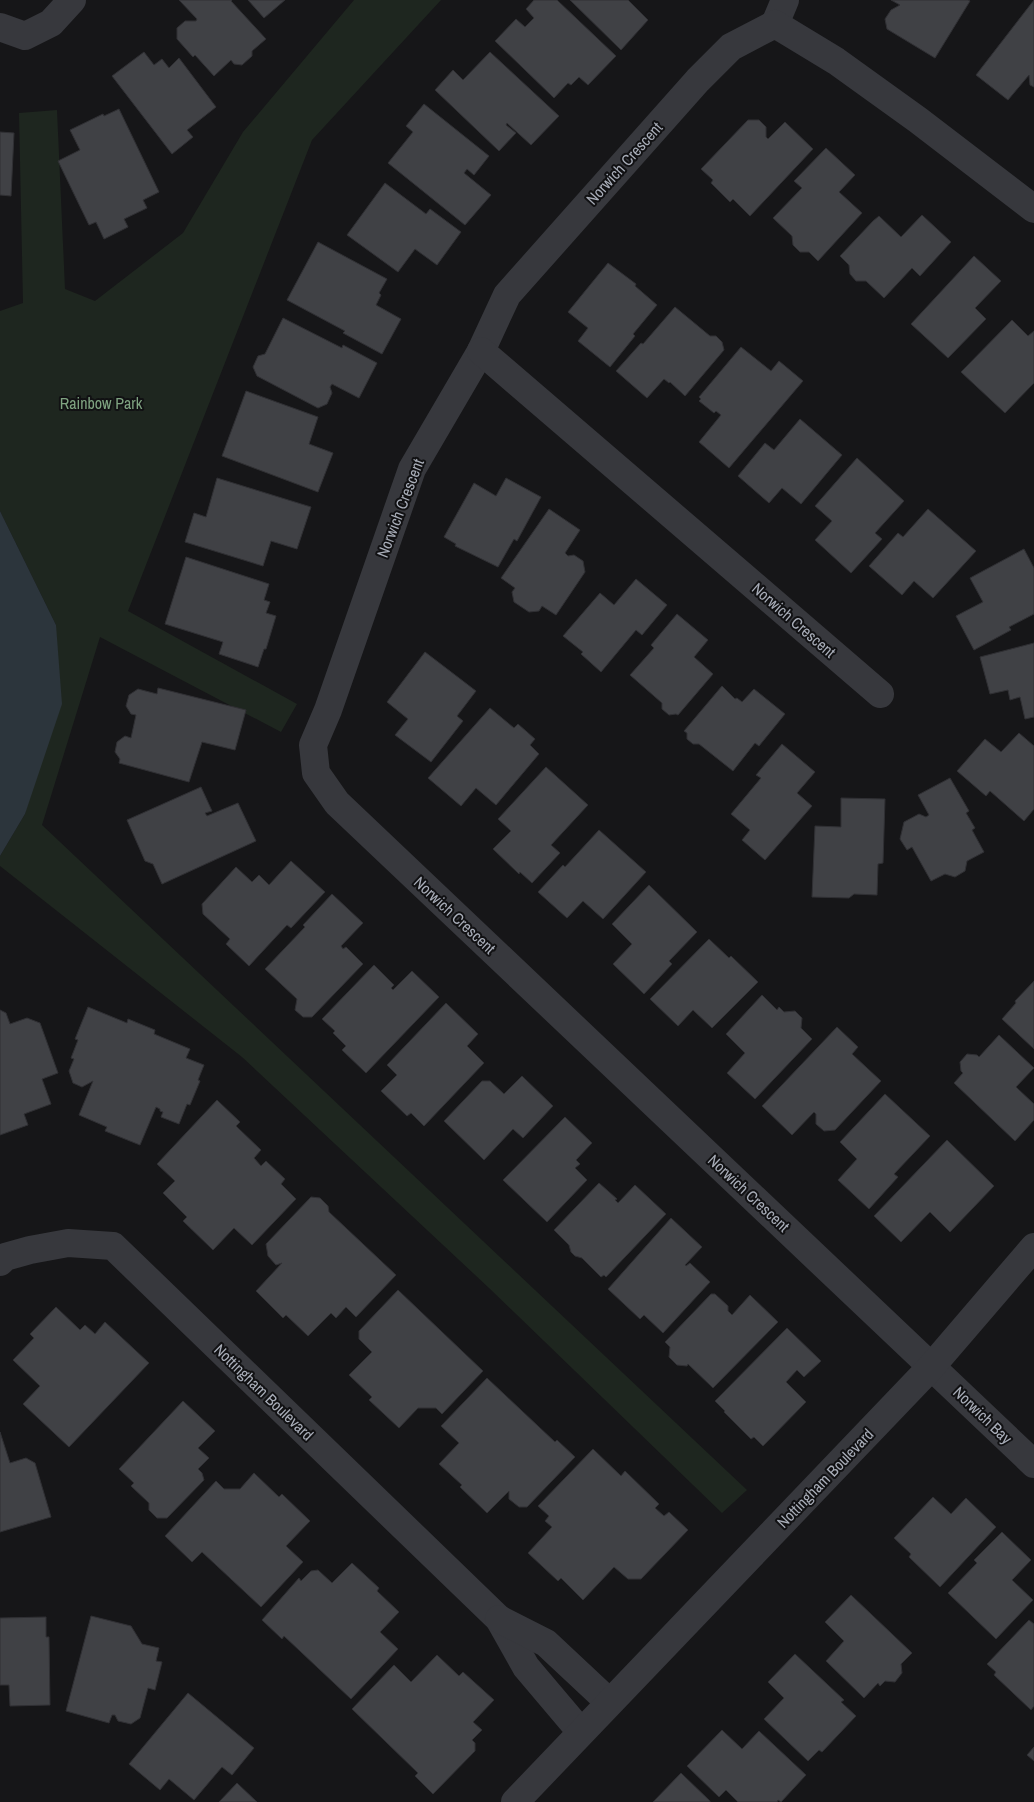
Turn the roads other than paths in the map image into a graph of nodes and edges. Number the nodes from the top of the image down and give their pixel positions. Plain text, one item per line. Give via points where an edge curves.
1 (72, 0) edge
2 (780, 12) edge
3 (0, 26) edge
4 (1034, 210) edge
5 (481, 351) junction
6 (880, 694) dead end
7 (1034, 1247) edge
8 (0, 1262) edge
9 (932, 1366) junction
10 (1034, 1464) edge
11 (499, 1619) junction
12 (609, 1702) junction
13 (581, 1732) junction
14 (515, 1802) edge

1 - 3 street via 51,23 25,36
2 - 4 street, Norwich Crescent via 836,61
2 - 5 street, Norwich Crescent via 731,47 698,80 506,296
5 - 6 street, Norwich Crescent
5 - 9 street, Norwich Crescent via 412,469 313,745 316,773 337,803
7 - 9 street, Nottingham Boulevard
8 - 11 street, Nottingham Boulevard via 5,1256 68,1243 113,1246
9 - 10 street, Norwich Bay
9 - 12 street, Nottingham Boulevard
11 - 12 street, Nottingham Boulevard via 546,1643
11 - 13 street, Nottingham Boulevard via 526,1667
12 - 13 street, Nottingham Boulevard
13 - 14 street, Nottingham Boulevard

